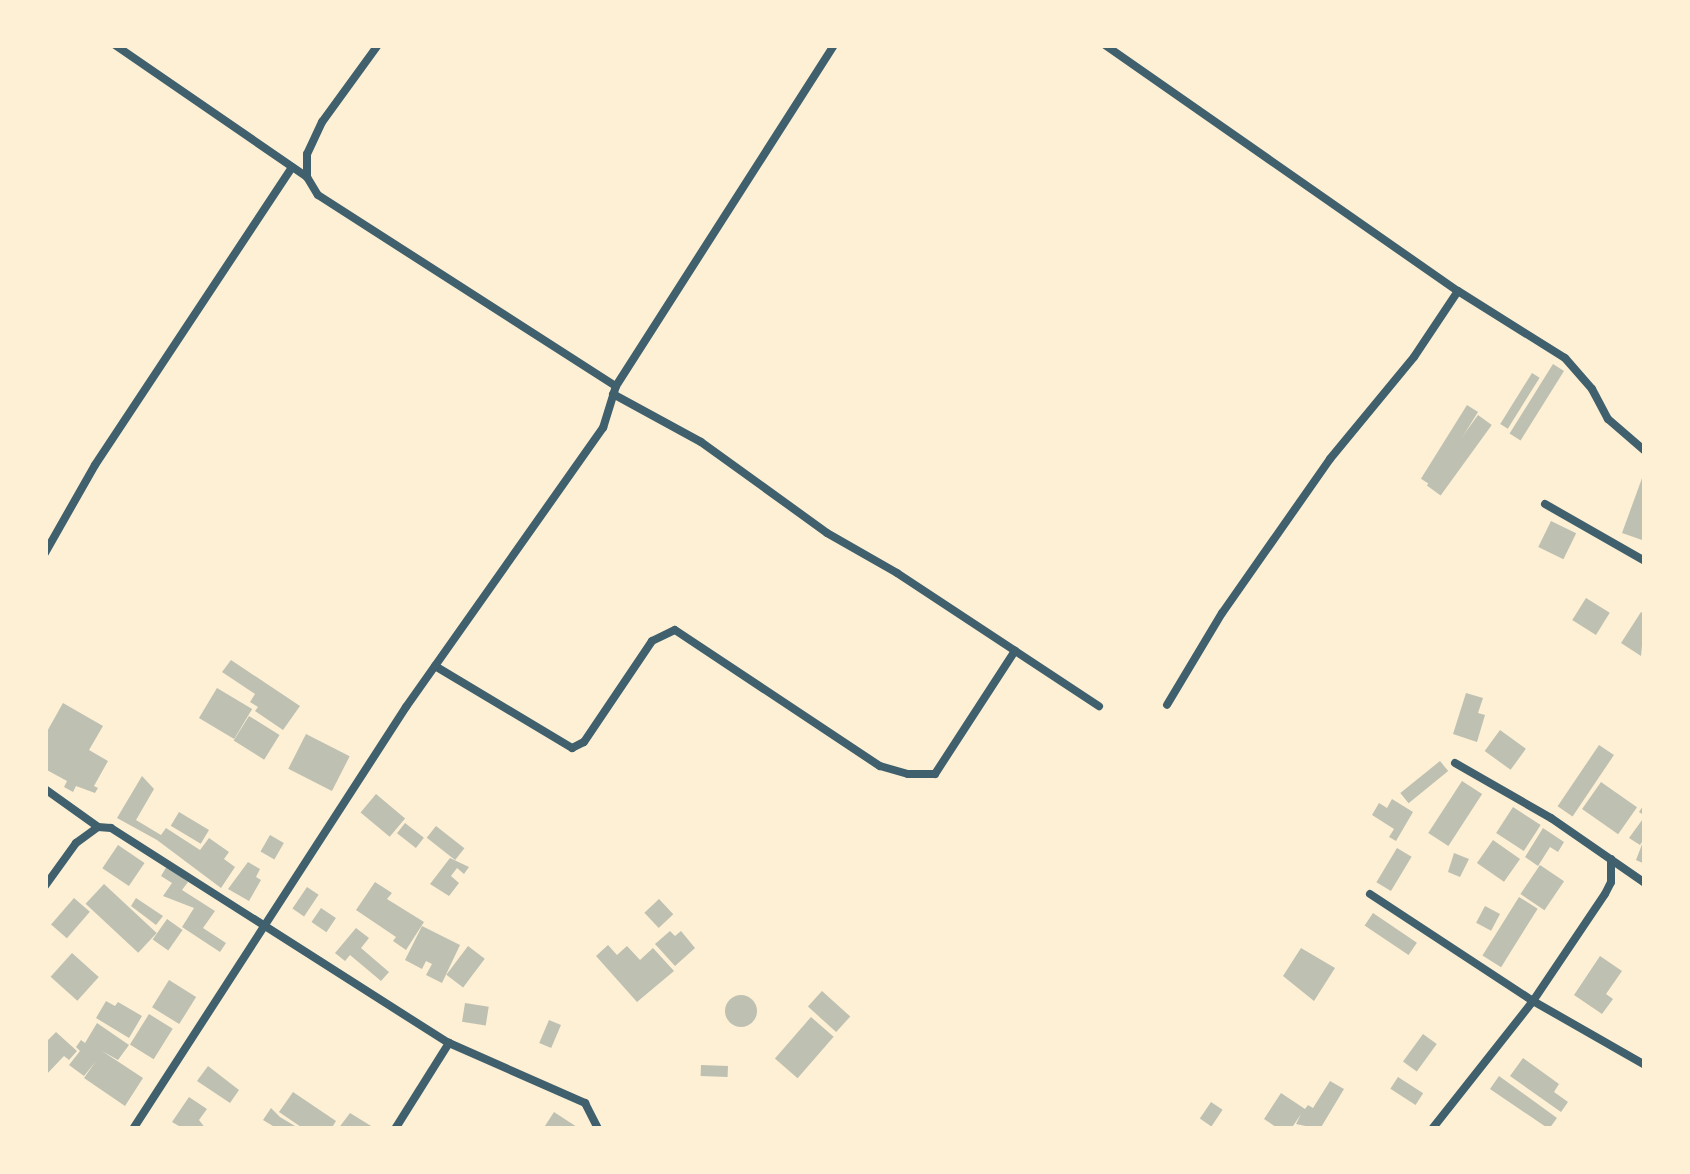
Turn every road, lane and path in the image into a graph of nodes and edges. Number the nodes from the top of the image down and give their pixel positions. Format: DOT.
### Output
graph roads {
  1 [pos="114,45"];
  2 [pos="378,45"];
  3 [pos="834,45"];
  4 [pos="1105,45"];
  5 [pos="292,166"];
  6 [pos="307,177"];
  7 [pos="1458,291"];
  8 [pos="614,390"];
  9 [pos="1645,451"];
  10 [pos="1545,504"];
  11 [pos="45,553"];
  12 [pos="1645,562"];
  13 [pos="1015,651"];
  14 [pos="435,666"];
  15 [pos="1166,705"];
  16 [pos="1099,706"];
  17 [pos="1456,763"];
  18 [pos="45,789"];
  19 [pos="98,827"];
  20 [pos="1611,860"];
  21 [pos="1645,882"];
  22 [pos="45,886"];
  23 [pos="1370,894"];
  24 [pos="265,928"];
  25 [pos="1533,1001"];
  26 [pos="449,1044"];
  27 [pos="1645,1065"];
  28 [pos="133,1129"];
  29 [pos="395,1129"];
  30 [pos="598,1129"];
  31 [pos="1432,1129"];
  1 -- 5 [label="street"];
  2 -- 6 [label="street"];
  3 -- 8 [label="street"];
  4 -- 7 [label="street"];
  5 -- 6 [label="street"];
  5 -- 11 [label="street"];
  6 -- 8 [label="street"];
  7 -- 9 [label="street"];
  7 -- 15 [label="street"];
  8 -- 13 [label="street"];
  8 -- 14 [label="street"];
  10 -- 12 [label="street"];
  13 -- 14 [label="street"];
  13 -- 16 [label="street"];
  14 -- 24 [label="street"];
  17 -- 20 [label="street"];
  18 -- 19 [label="street"];
  19 -- 22 [label="street"];
  19 -- 24 [label="street"];
  20 -- 21 [label="street"];
  20 -- 25 [label="street"];
  23 -- 25 [label="street"];
  24 -- 26 [label="street"];
  24 -- 28 [label="street"];
  25 -- 27 [label="street"];
  25 -- 31 [label="street"];
  26 -- 29 [label="street"];
  26 -- 30 [label="street"];
}
